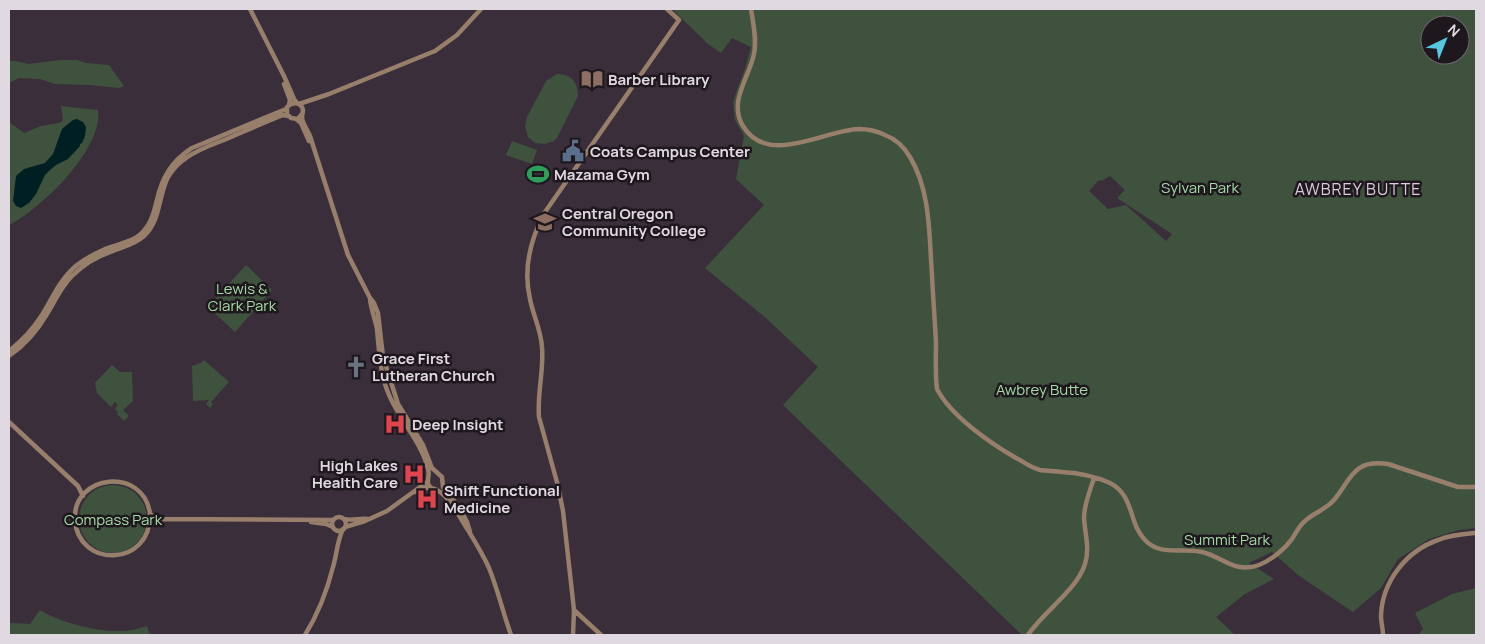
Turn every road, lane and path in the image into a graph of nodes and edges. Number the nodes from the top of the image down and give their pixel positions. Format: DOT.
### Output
graph roads {
  1 [pos="250,9"];
  2 [pos="481,9"];
  3 [pos="667,9"];
  4 [pos="752,9"];
  5 [pos="279,69"];
  6 [pos="329,94"];
  7 [pos="298,104"];
  8 [pos="288,107"];
  9 [pos="302,112"];
  10 [pos="288,116"];
  11 [pos="296,119"];
  12 [pos="314,148"];
  13 [pos="370,298"];
  14 [pos="9,351"];
  15 [pos="9,356"];
  16 [pos="9,422"];
  17 [pos="436,472"];
  18 [pos="429,476"];
  19 [pos="1094,478"];
  20 [pos="427,482"];
  21 [pos="442,484"];
  22 [pos="78,486"];
  23 [pos="1476,487"];
  24 [pos="431,488"];
  25 [pos="437,489"];
  26 [pos="89,490"];
  27 [pos="410,495"];
  28 [pos="83,496"];
  29 [pos="150,514"];
  30 [pos="158,519"];
  31 [pos="344,519"];
  32 [pos="368,519"];
  33 [pos="304,520"];
  34 [pos="333,520"];
  35 [pos="150,523"];
  36 [pos="334,528"];
  37 [pos="344,528"];
  38 [pos="470,532"];
  39 [pos="1476,533"];
  40 [pos="338,542"];
  41 [pos="574,610"];
  42 [pos="305,635"];
  43 [pos="511,635"];
  44 [pos="573,635"];
  45 [pos="601,635"];
  46 [pos="1028,635"];
  47 [pos="1383,635"];
  1 -- 5 [label="street"];
  2 -- 6 [label="street"];
  3 -- 41 [label="street"];
  4 -- 19 [label="street"];
  5 -- 7 [label="street"];
  5 -- 8 [label="street"];
  6 -- 7 [label="street"];
  6 -- 9 [label="street"];
  7 -- 8 [label="street"];
  7 -- 9 [label="street"];
  8 -- 10 [label="street"];
  8 -- 14 [label="street"];
  9 -- 11 [label="street"];
  9 -- 12 [label="street"];
  10 -- 11 [label="street"];
  10 -- 15 [label="street"];
  11 -- 12 [label="street"];
  12 -- 13 [label="street"];
  13 -- 17 [label="street"];
  13 -- 18 [label="street"];
  16 -- 22 [label="street"];
  17 -- 18 [label="street"];
  17 -- 21 [label="street"];
  18 -- 20 [label="street"];
  19 -- 23 [label="street"];
  19 -- 46 [label="street"];
  20 -- 24 [label="street"];
  20 -- 27 [label="street"];
  21 -- 25 [label="street"];
  21 -- 38 [label="street"];
  22 -- 26 [label="street"];
  22 -- 28 [label="street"];
  24 -- 25 [label="street"];
  24 -- 27 [label="street"];
  25 -- 38 [label="street"];
  26 -- 28 [label="street"];
  26 -- 29 [label="street"];
  27 -- 32 [label="street"];
  28 -- 35 [label="street"];
  29 -- 30 [label="street"];
  29 -- 35 [label="street"];
  30 -- 33 [label="street"];
  30 -- 35 [label="street"];
  31 -- 32 [label="street"];
  31 -- 34 [label="street"];
  31 -- 37 [label="street"];
  32 -- 37 [label="street"];
  33 -- 34 [label="street"];
  33 -- 36 [label="street"];
  34 -- 36 [label="street"];
  36 -- 37 [label="street"];
  36 -- 40 [label="street"];
  37 -- 40 [label="street"];
  38 -- 43 [label="street"];
  39 -- 47 [label="street"];
  40 -- 42 [label="street"];
  41 -- 44 [label="street"];
  41 -- 45 [label="street"];
}
